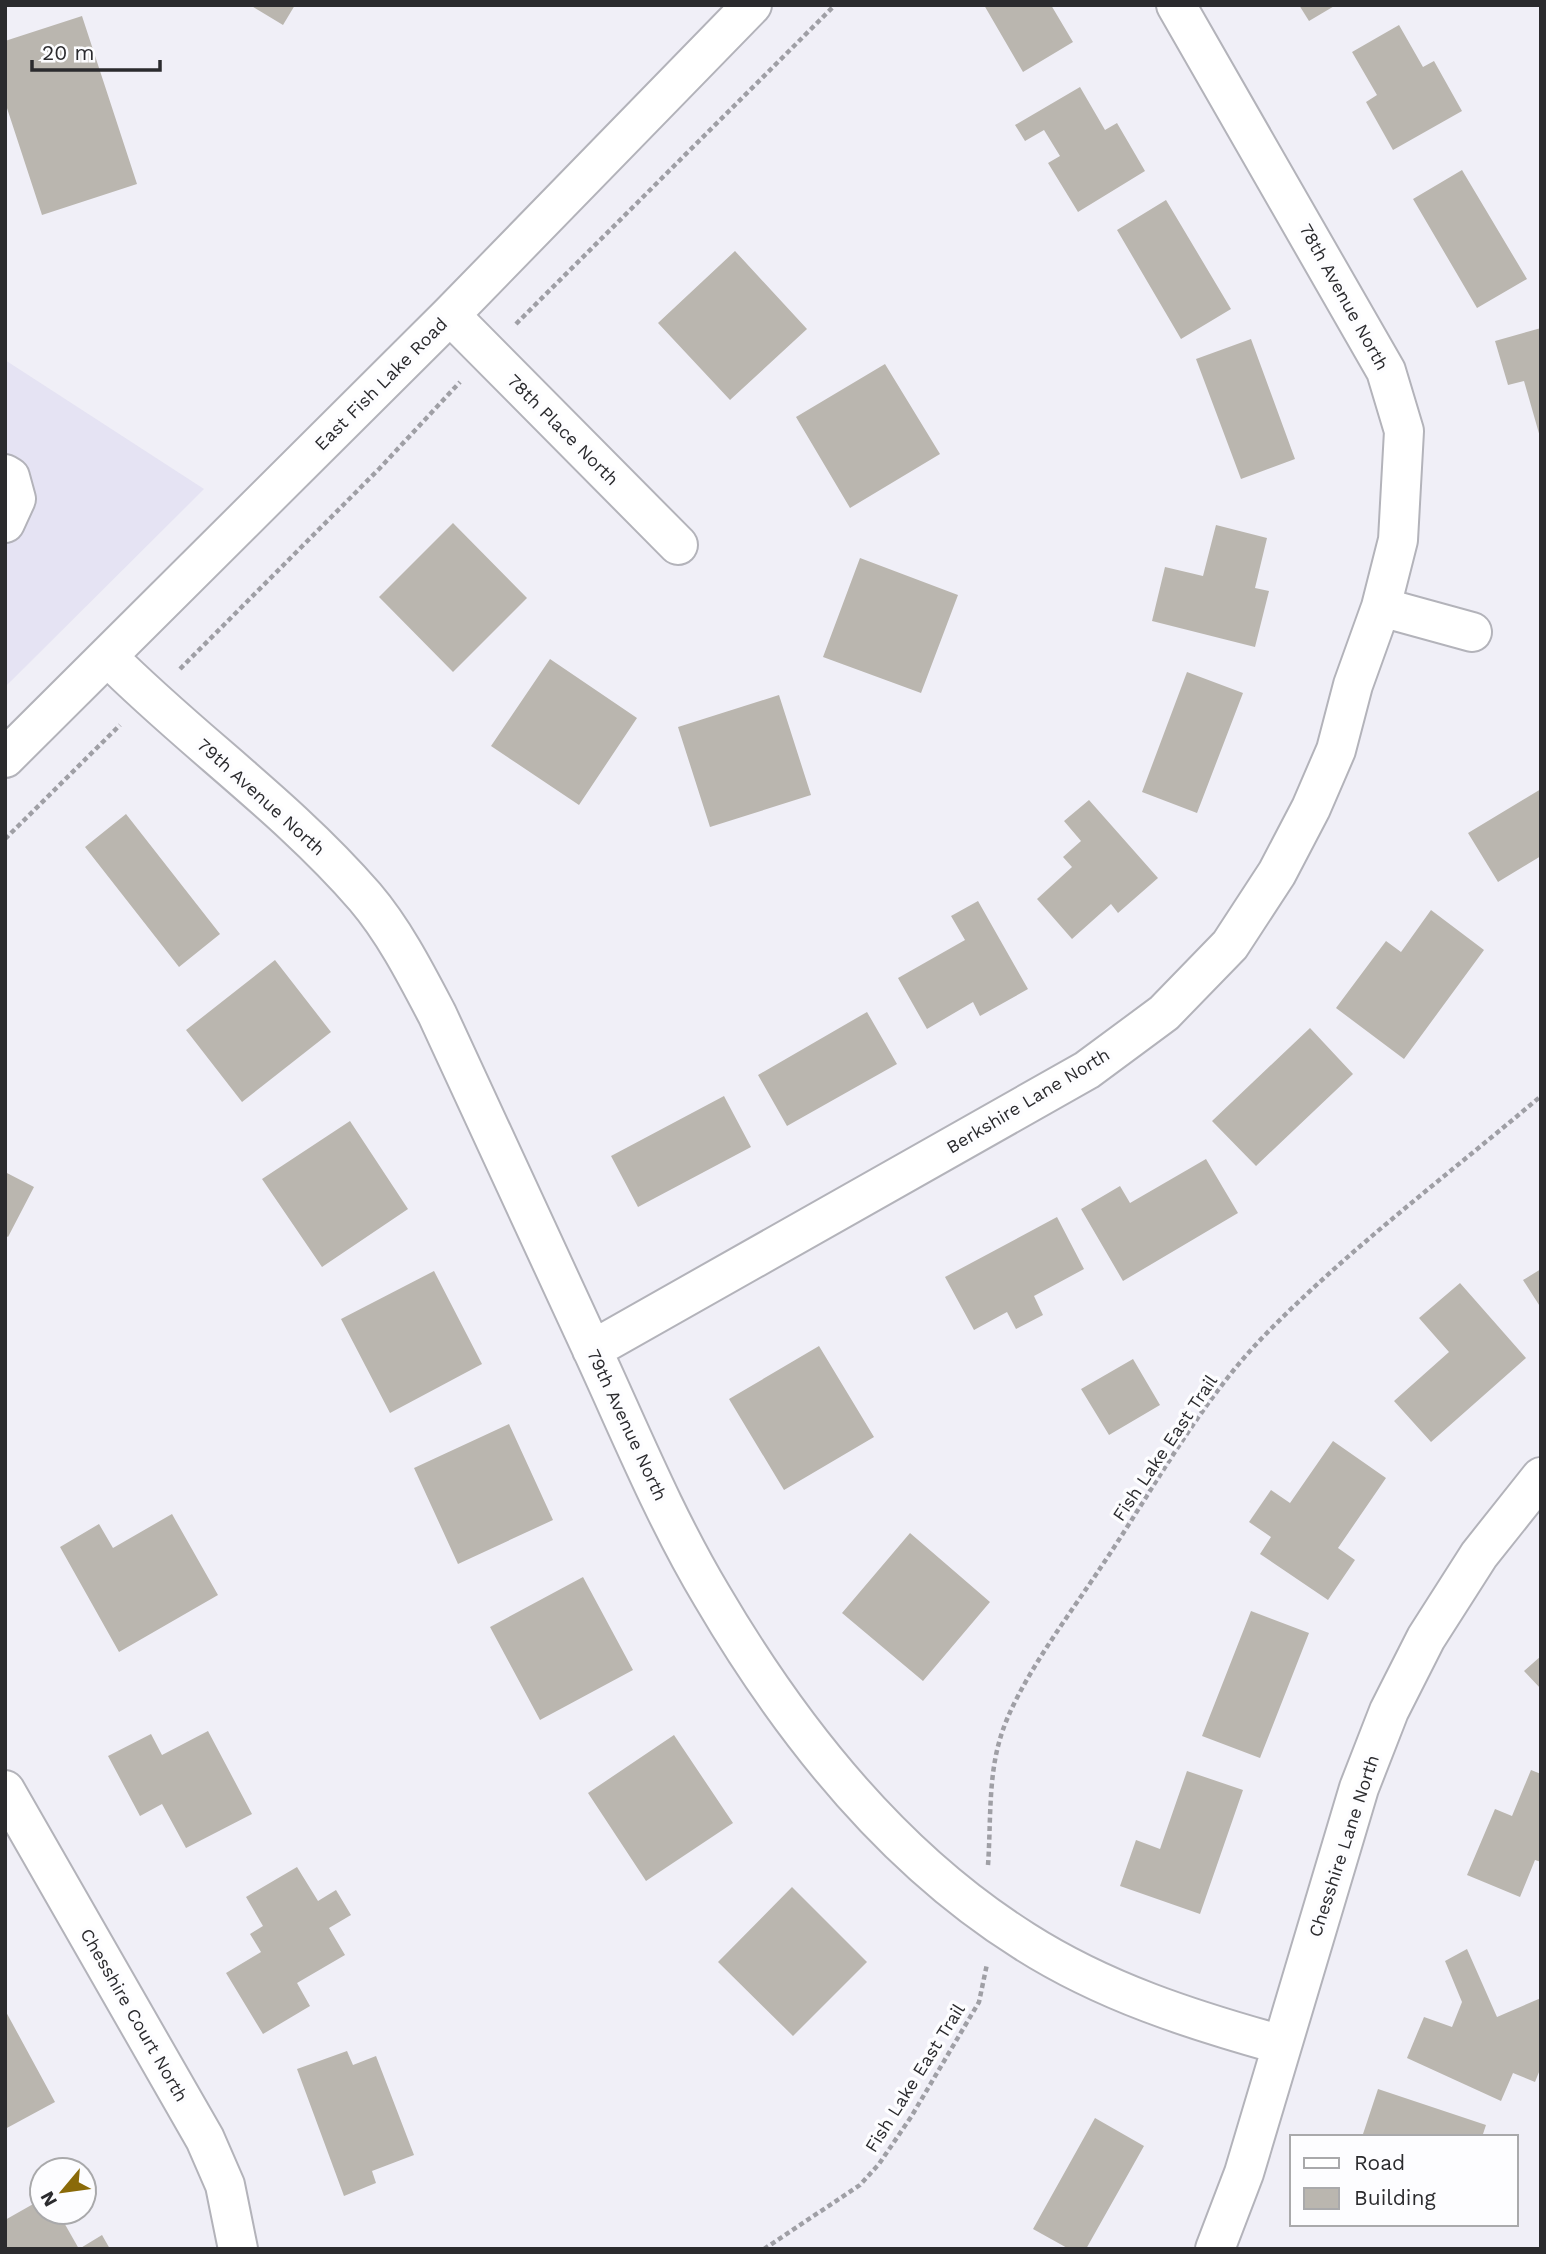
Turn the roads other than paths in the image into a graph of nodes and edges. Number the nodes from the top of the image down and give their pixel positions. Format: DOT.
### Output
graph roads {
  1 [pos="752,5"];
  2 [pos="1176,5"];
  3 [pos="450,315"];
  4 [pos="5,474"];
  5 [pos="5,523"];
  6 [pos="678,545"];
  7 [pos="1381,607"];
  8 [pos="1472,632"];
  9 [pos="109,658"];
  10 [pos="5,758"];
  11 [pos="592,1350"];
  12 [pos="1541,1477"];
  13 [pos="5,1790"];
  14 [pos="1282,2045"];
  15 [pos="238,2249"];
  16 [pos="1215,2249"];
  1 -- 3 [label="street, East Fish Lake Road"];
  2 -- 7 [label="street, 78th Avenue North"];
  3 -- 6 [label="street, 78th Place North"];
  3 -- 9 [label="street, East Fish Lake Road"];
  4 -- 5 [label="street"];
  7 -- 8 [label="street"];
  7 -- 11 [label="street, Berkshire Lane North"];
  9 -- 10 [label="street, East Fish Lake Road"];
  9 -- 11 [label="street, 79th Avenue North"];
  11 -- 14 [label="street, 79th Avenue North"];
  12 -- 14 [label="street, Chesshire Lane North"];
  13 -- 15 [label="street, Chesshire Court North"];
  14 -- 16 [label="street, Chesshire Lane North"];
}
